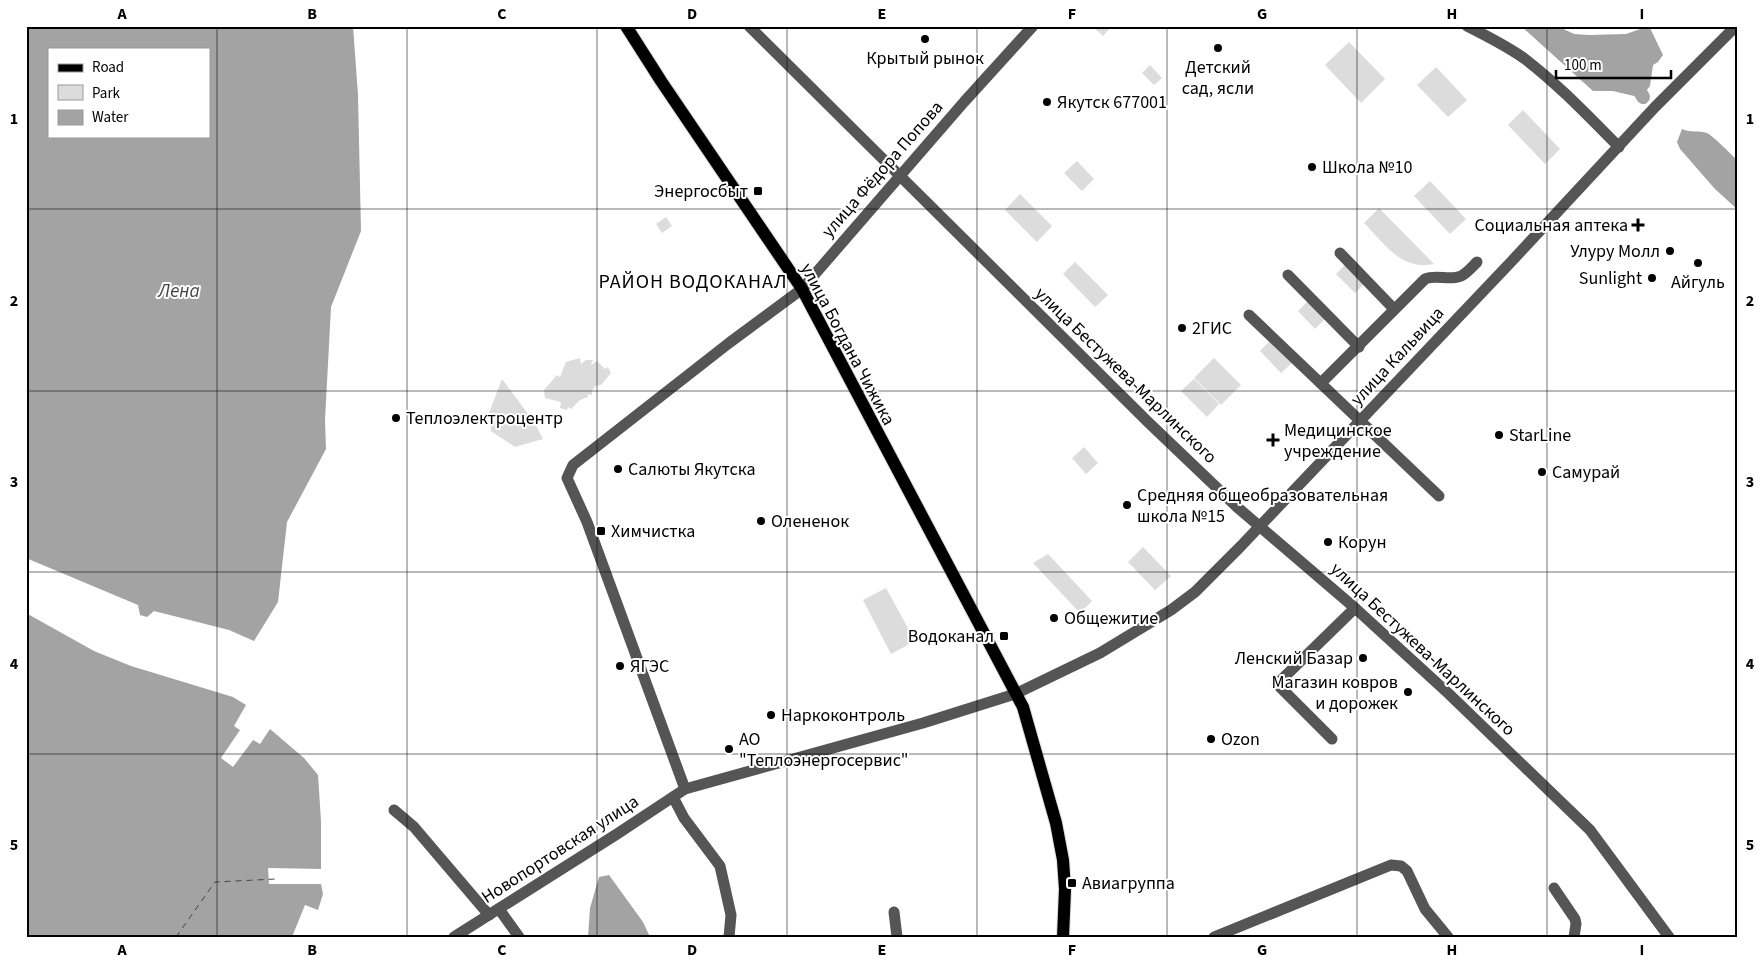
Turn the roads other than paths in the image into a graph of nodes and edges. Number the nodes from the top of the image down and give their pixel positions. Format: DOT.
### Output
graph roads {
  1 [pos="626,26"];
  2 [pos="749,26"];
  3 [pos="1033,26"];
  4 [pos="1467,26"];
  5 [pos="1736,26"];
  6 [pos="1619,147"];
  7 [pos="900,175"];
  8 [pos="1340,253"];
  9 [pos="1477,262"];
  10 [pos="1288,275"];
  11 [pos="802,289"];
  12 [pos="1394,308"];
  13 [pos="1249,315"];
  14 [pos="1359,347"];
  15 [pos="1321,383"];
  16 [pos="1360,421"];
  17 [pos="1439,496"];
  18 [pos="1260,526"];
  19 [pos="1355,608"];
  20 [pos="1015,694"];
  21 [pos="1332,739"];
  22 [pos="684,789"];
  23 [pos="673,797"];
  24 [pos="394,810"];
  25 [pos="1554,888"];
  26 [pos="499,909"];
  27 [pos="894,912"];
  28 [pos="489,915"];
  29 [pos="454,937"];
  30 [pos="519,937"];
  31 [pos="728,937"];
  32 [pos="897,937"];
  33 [pos="1063,937"];
  34 [pos="1214,937"];
  35 [pos="1448,937"];
  36 [pos="1574,937"];
  37 [pos="1669,937"];
  1 -- 11 [label="main road, улица Богдана Чижика"];
  2 -- 7 [label="street, улица Бестужева-Марлинского"];
  3 -- 7 [label="street, улица Фёдора Попова"];
  4 -- 6 [label="street"];
  5 -- 6 [label="street, улица Кальвица"];
  6 -- 16 [label="street, улица Кальвица"];
  7 -- 11 [label="street, улица Фёдора Попова"];
  7 -- 18 [label="street, улица Бестужева-Марлинского"];
  8 -- 12 [label="street"];
  9 -- 12 [label="street"];
  10 -- 14 [label="street"];
  11 -- 20 [label="main road, улица Богдана Чижика"];
  11 -- 22 [label="street, улица Фёдора Попова"];
  12 -- 14 [label="street"];
  13 -- 15 [label="street"];
  14 -- 15 [label="street"];
  15 -- 16 [label="street"];
  16 -- 17 [label="street"];
  16 -- 18 [label="street, улица Кальвица"];
  18 -- 19 [label="street, улица Бестужева-Марлинского"];
  18 -- 20 [label="street, улица Кальвица"];
  19 -- 21 [label="street"];
  19 -- 37 [label="street, улица Бестужева-Марлинского"];
  20 -- 22 [label="street, улица Кальвица"];
  20 -- 33 [label="main road, улица Богдана Чижика"];
  22 -- 23 [label="street, Новопортовская улица"];
  23 -- 26 [label="street, Новопортовская улица"];
  23 -- 31 [label="street"];
  24 -- 28 [label="street"];
  25 -- 36 [label="street"];
  26 -- 28 [label="street, Новопортовская улица"];
  26 -- 30 [label="street"];
  27 -- 32 [label="street"];
  28 -- 29 [label="street, Новопортовская улица"];
  34 -- 35 [label="street"];
}
